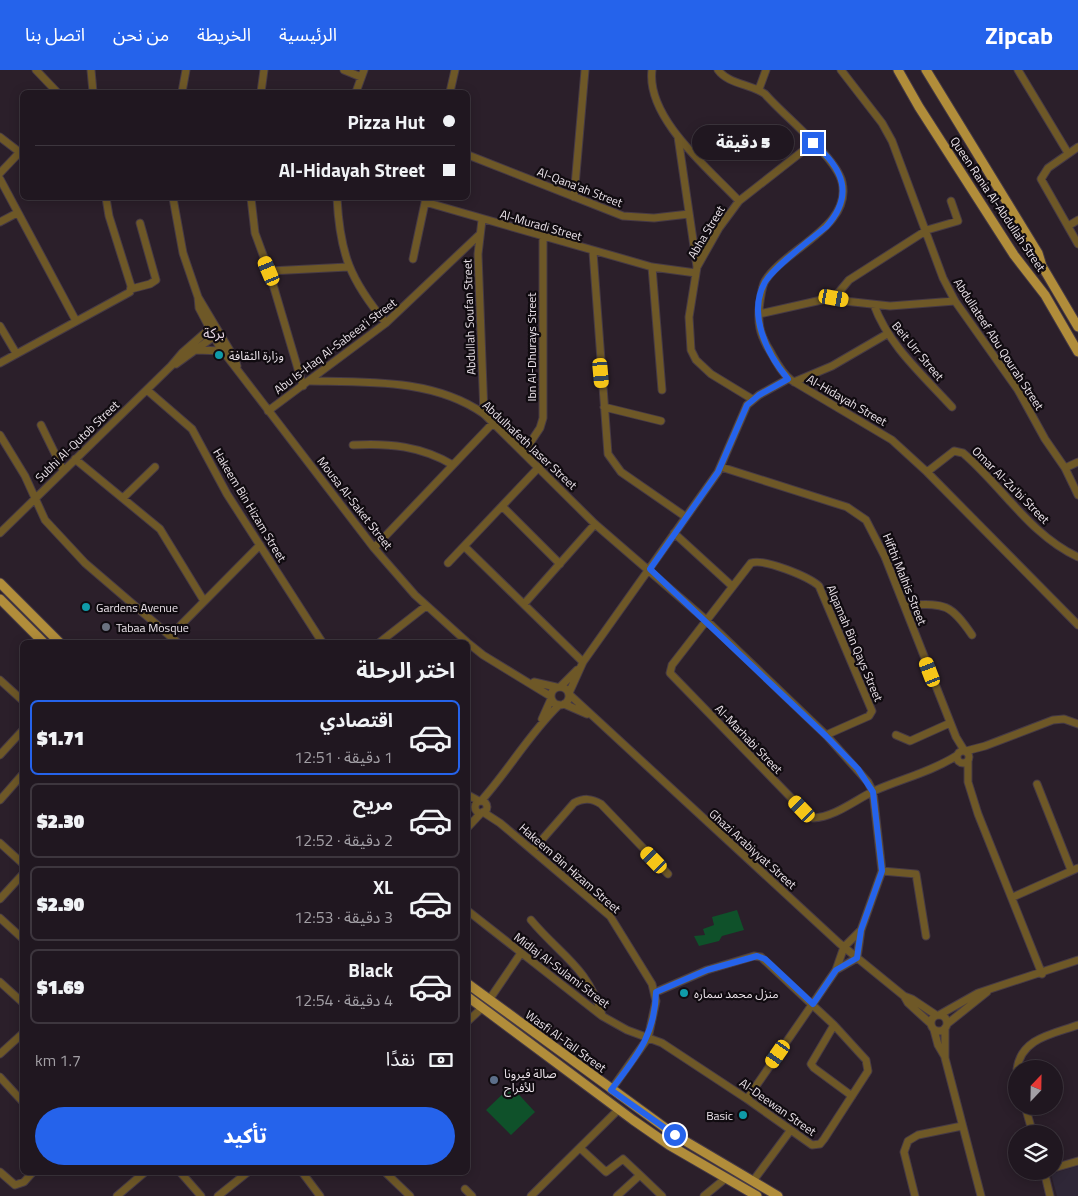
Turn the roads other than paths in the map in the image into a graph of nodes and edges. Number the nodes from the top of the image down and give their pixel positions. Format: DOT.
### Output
graph roads {
  1 [pos="36,70"];
  2 [pos="90,70"];
  3 [pos="186,70"];
  4 [pos="264,70"];
  5 [pos="344,70"];
  6 [pos="455,70"];
  7 [pos="585,70"];
  8 [pos="652,70"];
  9 [pos="718,70"];
  10 [pos="766,70"];
  11 [pos="841,70"];
  12 [pos="898,70"];
  13 [pos="926,70"];
  14 [pos="1018,70"];
  15 [pos="363,74"];
  16 [pos="759,89"];
  17 [pos="55,90"];
  18 [pos="93,90"];
  19 [pos="182,90"];
  20 [pos="261,90"];
  21 [pos="357,90"];
  22 [pos="450,90"];
  23 [pos="0,137"];
  24 [pos="678,137"];
  25 [pos="813,143"];
  26 [pos="1078,147"];
  27 [pos="20,152"];
  28 [pos="1068,153"];
  29 [pos="20,154"];
  30 [pos="470,156"];
  31 [pos="0,173"];
  32 [pos="0,179"];
  33 [pos="574,197"];
  34 [pos="106,200"];
  35 [pos="173,200"];
  36 [pos="251,200"];
  37 [pos="337,200"];
  38 [pos="426,200"];
  39 [pos="739,201"];
  40 [pos="950,201"];
  41 [pos="17,213"];
  42 [pos="689,214"];
  43 [pos="482,220"];
  44 [pos="1078,220"];
  45 [pos="0,222"];
  46 [pos="140,224"];
  47 [pos="1068,226"];
  48 [pos="927,230"];
  49 [pos="479,235"];
  50 [pos="543,237"];
  51 [pos="1078,244"];
  52 [pos="593,252"];
  53 [pos="1038,253"];
  54 [pos="1014,255"];
  55 [pos="413,259"];
  56 [pos="348,267"];
  57 [pos="652,267"];
  58 [pos="696,270"];
  59 [pos="269,271"];
  60 [pos="130,289"];
  61 [pos="834,298"];
  62 [pos="955,301"];
  63 [pos="874,305"];
  64 [pos="759,314"];
  65 [pos="1078,317"];
  66 [pos="76,321"];
  67 [pos="386,323"];
  68 [pos="0,326"];
  69 [pos="212,327"];
  70 [pos="1078,327"];
  71 [pos="887,334"];
  72 [pos="216,335"];
  73 [pos="196,350"];
  74 [pos="224,352"];
  75 [pos="1078,352"];
  76 [pos="16,354"];
  77 [pos="1078,360"];
  78 [pos="0,363"];
  79 [pos="172,366"];
  80 [pos="237,367"];
  81 [pos="791,380"];
  82 [pos="310,381"];
  83 [pos="303,386"];
  84 [pos="147,390"];
  85 [pos="662,390"];
  86 [pos="752,399"];
  87 [pos="604,407"];
  88 [pos="952,407"];
  89 [pos="268,411"];
  90 [pos="484,414"];
  91 [pos="661,421"];
  92 [pos="493,423"];
  93 [pos="41,425"];
  94 [pos="0,435"];
  95 [pos="353,445"];
  96 [pos="524,452"];
  97 [pos="75,459"];
  98 [pos="1077,463"];
  99 [pos="452,466"];
  100 [pos="155,467"];
  101 [pos="539,467"];
  102 [pos="721,468"];
  103 [pos="1065,468"];
  104 [pos="64,470"];
  105 [pos="927,472"];
  106 [pos="1078,495"];
  107 [pos="123,498"];
  108 [pos="34,499"];
  109 [pos="502,506"];
  110 [pos="686,517"];
  111 [pos="596,524"];
  112 [pos="0,532"];
  113 [pos="674,534"];
  114 [pos="260,545"];
  115 [pos="465,547"];
  116 [pos="374,548"];
  117 [pos="1078,557"];
  118 [pos="448,563"];
  119 [pos="560,564"];
  120 [pos="650,569"];
  121 [pos="0,583"];
  122 [pos="732,586"];
  123 [pos="0,599"];
  124 [pos="204,601"];
  125 [pos="524,604"];
  126 [pos="426,606"];
  127 [pos="904,606"];
  128 [pos="706,620"];
  129 [pos="1078,625"];
  130 [pos="972,634"];
  131 [pos="170,636"];
  132 [pos="41,640"];
  133 [pos="57,640"];
  134 [pos="175,640"];
  135 [pos="321,640"];
  136 [pos="383,640"];
  137 [pos="464,640"];
  138 [pos="470,645"];
  139 [pos="582,664"];
  140 [pos="0,680"];
  141 [pos="528,681"];
  142 [pos="558,687"];
  143 [pos="569,693"];
  144 [pos="20,698"];
  145 [pos="551,698"];
  146 [pos="562,705"];
  147 [pos="590,715"];
  148 [pos="950,723"];
  149 [pos="540,724"];
  150 [pos="1078,724"];
  151 [pos="20,733"];
  152 [pos="896,735"];
  153 [pos="826,736"];
  154 [pos="0,755"];
  155 [pos="962,757"];
  156 [pos="20,777"];
  157 [pos="1036,784"];
  158 [pos="873,792"];
  159 [pos="470,798"];
  160 [pos="0,800"];
  161 [pos="481,807"];
  162 [pos="470,823"];
  163 [pos="0,843"];
  164 [pos="533,850"];
  165 [pos="20,861"];
  166 [pos="1075,869"];
  167 [pos="882,871"];
  168 [pos="668,874"];
  169 [pos="20,878"];
  170 [pos="1013,897"];
  171 [pos="0,900"];
  172 [pos="470,913"];
  173 [pos="531,920"];
  174 [pos="1,921"];
  175 [pos="861,930"];
  176 [pos="20,936"];
  177 [pos="926,936"];
  178 [pos="844,947"];
  179 [pos="520,953"];
  180 [pos="857,958"];
  181 [pos="1078,960"];
  182 [pos="836,970"];
  183 [pos="1042,974"];
  184 [pos="0,982"];
  185 [pos="470,986"];
  186 [pos="656,992"];
  187 [pos="988,992"];
  188 [pos="904,996"];
  189 [pos="470,999"];
  190 [pos="20,1000"];
  191 [pos="489,1000"];
  192 [pos="813,1004"];
  193 [pos="482,1008"];
  194 [pos="938,1015"];
  195 [pos="602,1016"];
  196 [pos="470,1019"];
  197 [pos="834,1025"];
  198 [pos="1078,1025"];
  199 [pos="946,1026"];
  200 [pos="933,1027"];
  201 [pos="20,1036"];
  202 [pos="648,1038"];
  203 [pos="0,1054"];
  204 [pos="945,1058"];
  205 [pos="1020,1060"];
  206 [pos="0,1077"];
  207 [pos="611,1090"];
  208 [pos="852,1096"];
  209 [pos="746,1099"];
  210 [pos="20,1100"];
  211 [pos="618,1110"];
  212 [pos="962,1126"];
  213 [pos="790,1131"];
  214 [pos="580,1148"];
  215 [pos="1078,1161"];
  216 [pos="1063,1165"];
  217 [pos="0,1172"];
  218 [pos="30,1175"];
  219 [pos="142,1175"];
  220 [pos="182,1175"];
  221 [pos="244,1175"];
  222 [pos="304,1175"];
  223 [pos="388,1175"];
  224 [pos="640,1175"];
  225 [pos="726,1178"];
  226 [pos="1046,1180"];
  227 [pos="753,1181"];
  228 [pos="465,1189"];
  229 [pos="117,1196"];
  230 [pos="201,1196"];
  231 [pos="218,1196"];
  232 [pos="320,1196"];
  233 [pos="410,1196"];
  234 [pos="472,1196"];
  235 [pos="531,1196"];
  236 [pos="617,1196"];
  237 [pos="662,1196"];
  238 [pos="704,1196"];
  239 [pos="757,1196"];
  240 [pos="778,1196"];
  241 [pos="915,1196"];
  242 [pos="981,1196"];
  243 [pos="1050,1196"];
  1 -- 17 [label="street"];
  2 -- 18 [label="street"];
  3 -- 19 [label="street"];
  4 -- 20 [label="street"];
  5 -- 15 [label="street"];
  6 -- 22 [label="street"];
  7 -- 33 [label="street"];
  8 -- 24 [label="street"];
  9 -- 16 [label="street, Al-Hidayah Street"];
  10 -- 16 [label="street"];
  11 -- 48 [label="street, Abdullateef Abu Qourah Street"];
  12 -- 54 [label="main road, Queen Rania Al-Abdullah Street"];
  13 -- 53 [label="main road, Queen Rania Al-Abdullah Street"];
  14 -- 28 [label="street"];
  15 -- 21 [label="street"];
  16 -- 25 [label="street, Al-Hidayah Street"];
  23 -- 27 [label="street"];
  24 -- 39 [label="street"];
  24 -- 42 [label="street"];
  25 -- 39 [label="street, Abha Street"];
  25 -- 64 [label="street, Al-Hidayah Street"];
  26 -- 28 [label="street"];
  28 -- 47 [label="street"];
  29 -- 31 [label="street"];
  30 -- 33 [label="street, Al-Qana'ah Street"];
  32 -- 41 [label="street"];
  33 -- 42 [label="street, Al-Qana'ah Street"];
  34 -- 60 [label="street"];
  35 -- 69 [label="street, Mousa Al-Saket Street"];
  36 -- 59 [label="street"];
  37 -- 56 [label="street"];
  38 -- 43 [label="street, Al-Muradi Street"];
  38 -- 55 [label="street"];
  39 -- 58 [label="street, Abha Street"];
  40 -- 48 [label="street"];
  41 -- 45 [label="street"];
  41 -- 66 [label="street"];
  42 -- 58 [label="street"];
  43 -- 49 [label="street, Abdullah Soufan Street"];
  43 -- 50 [label="street, Al-Muradi Street"];
  44 -- 47 [label="street"];
  46 -- 60 [label="street"];
  47 -- 51 [label="street"];
  48 -- 61 [label="street"];
  48 -- 62 [label="street, Abdullateef Abu Qourah Street"];
  49 -- 67 [label="street, Abu Is-Haq Al-Sabeea'i Street"];
  49 -- 90 [label="street, Abdullah Soufan Street"];
  50 -- 52 [label="street, Al-Muradi Street"];
  50 -- 96 [label="street, Ibn Al-Dhurays Street"];
  52 -- 57 [label="street, Al-Muradi Street"];
  52 -- 87 [label="street"];
  53 -- 65 [label="main road"];
  53 -- 70 [label="main road, Queen Rania Al-Abdullah Street"];
  54 -- 75 [label="main road, Queen Rania Al-Abdullah Street"];
  54 -- 77 [label="main road"];
  56 -- 59 [label="street"];
  56 -- 67 [label="street"];
  57 -- 58 [label="street, Al-Muradi Street"];
  57 -- 85 [label="street"];
  58 -- 86 [label="street, Abha Street"];
  59 -- 83 [label="street"];
  60 -- 66 [label="street"];
  61 -- 63 [label="street"];
  61 -- 64 [label="street"];
  62 -- 63 [label="street"];
  62 -- 103 [label="street, Abdullateef Abu Qourah Street"];
  63 -- 71 [label="street, Beit Urr Street"];
  64 -- 81 [label="street, Al-Hidayah Street"];
  66 -- 76 [label="street"];
  67 -- 82 [label="street, Abu Is-Haq Al-Sabeea'i Street"];
  68 -- 76 [label="street"];
  69 -- 72 [label="street, Mousa Al-Saket Street"];
  69 -- 79 [label="street, Subhi Al-Qutob Street"];
  71 -- 81 [label="street"];
  71 -- 88 [label="street, Beit Urr Street"];
  72 -- 73 [label="street, Subhi Al-Qutob Street"];
  72 -- 74 [label="street, Mousa Al-Saket Street"];
  72 -- 80 [label="street, Mousa Al-Saket Street"];
  73 -- 74 [label="street"];
  73 -- 79 [label="street, Subhi Al-Qutob Street"];
  74 -- 80 [label="street, Mousa Al-Saket Street"];
  76 -- 78 [label="street"];
  79 -- 84 [label="street, Subhi Al-Qutob Street"];
  80 -- 89 [label="street, Mousa Al-Saket Street"];
  81 -- 86 [label="street"];
  81 -- 105 [label="street, Al-Hidayah Street"];
  82 -- 83 [label="street, Abu Is-Haq Al-Sabeea'i Street"];
  82 -- 90 [label="street, Abdulhafeth Jaser Street"];
  83 -- 89 [label="street, Abu Is-Haq Al-Sabeea'i Street"];
  84 -- 97 [label="street, Subhi Al-Qutob Street"];
  84 -- 114 [label="street, Hakeem Bin Hizam Street"];
  86 -- 102 [label="street"];
  87 -- 91 [label="street"];
  87 -- 110 [label="street"];
  89 -- 116 [label="street, Mousa Al-Saket Street"];
  90 -- 92 [label="street, Abdulhafeth Jaser Street"];
  92 -- 96 [label="street, Abdulhafeth Jaser Street"];
  92 -- 99 [label="street"];
  93 -- 104 [label="street"];
  94 -- 108 [label="street"];
  95 -- 99 [label="street"];
  96 -- 101 [label="street, Abdulhafeth Jaser Street"];
  97 -- 104 [label="street, Subhi Al-Qutob Street"];
  97 -- 107 [label="street"];
  98 -- 103 [label="street"];
  99 -- 116 [label="street"];
  100 -- 107 [label="street"];
  101 -- 109 [label="street"];
  101 -- 111 [label="street, Abdulhafeth Jaser Street"];
  102 -- 110 [label="street"];
  102 -- 127 [label="street, Hifthi Malhis Street"];
  103 -- 106 [label="street, Abdullateef Abu Qourah Street"];
  104 -- 108 [label="street, Subhi Al-Qutob Street"];
  105 -- 117 [label="street, Omar Al-Zu'bi Street"];
  105 -- 129 [label="street, Al-Hidayah Street"];
  107 -- 124 [label="street"];
  108 -- 112 [label="street, Subhi Al-Qutob Street"];
  108 -- 131 [label="street"];
  109 -- 115 [label="street"];
  109 -- 119 [label="street"];
  110 -- 113 [label="street"];
  111 -- 119 [label="street"];
  111 -- 120 [label="street, Abdulhafeth Jaser Street"];
  113 -- 120 [label="street"];
  113 -- 122 [label="street"];
  114 -- 124 [label="street"];
  114 -- 135 [label="street, Hakeem Bin Hizam Street"];
  115 -- 118 [label="street"];
  115 -- 125 [label="street"];
  116 -- 126 [label="street, Mousa Al-Saket Street"];
  119 -- 125 [label="street"];
  120 -- 128 [label="street, Abdulhafeth Jaser Street"];
  120 -- 139 [label="street"];
  121 -- 133 [label="main road"];
  122 -- 128 [label="street, Alqamah Bin Qays Street"];
  122 -- 153 [label="street, Alqamah Bin Qays Street"];
  123 -- 132 [label="main road"];
  124 -- 131 [label="street"];
  125 -- 139 [label="street"];
  126 -- 136 [label="street"];
  126 -- 137 [label="street, Mousa Al-Saket Street"];
  127 -- 130 [label="street"];
  127 -- 148 [label="street, Hifthi Malhis Street"];
  128 -- 153 [label="street, Abdulhafeth Jaser Street"];
  128 -- 158 [label="street, Al-Marhabi Street"];
  131 -- 134 [label="street"];
  138 -- 141 [label="street, Mousa Al-Saket Street"];
  139 -- 142 [label="street"];
  139 -- 143 [label="street"];
  140 -- 144 [label="street"];
  141 -- 142 [label="street, Mousa Al-Saket Street"];
  141 -- 145 [label="street, Mousa Al-Saket Street"];
  142 -- 143 [label="street"];
  142 -- 145 [label="street"];
  143 -- 146 [label="street"];
  143 -- 147 [label="street, Ghazi Arabiyyat Street"];
  145 -- 146 [label="street"];
  145 -- 149 [label="street"];
  146 -- 147 [label="street, Ghazi Arabiyyat Street"];
  146 -- 149 [label="street"];
  147 -- 178 [label="street, Ghazi Arabiyyat Street"];
  148 -- 152 [label="street"];
  148 -- 155 [label="street, Hifthi Malhis Street"];
  149 -- 161 [label="street"];
  150 -- 155 [label="street"];
  151 -- 154 [label="street"];
  153 -- 158 [label="street, Abdulhafeth Jaser Street"];
  155 -- 158 [label="street"];
  155 -- 170 [label="street"];
  156 -- 160 [label="street"];
  157 -- 166 [label="street"];
  158 -- 167 [label="street"];
  159 -- 161 [label="street, Hakeem Bin Hizam Street"];
  161 -- 162 [label="street"];
  161 -- 164 [label="street, Hakeem Bin Hizam Street"];
  163 -- 165 [label="street"];
  164 -- 168 [label="street"];
  164 -- 186 [label="street, Hakeem Bin Hizam Street"];
  166 -- 170 [label="street"];
  167 -- 175 [label="street"];
  167 -- 177 [label="street"];
  169 -- 171 [label="street"];
  170 -- 183 [label="street"];
  172 -- 179 [label="street, Midlaj Al-Sulami Street"];
  173 -- 195 [label="street"];
  174 -- 176 [label="street"];
  175 -- 178 [label="street"];
  175 -- 180 [label="street"];
  178 -- 180 [label="street, Ghazi Arabiyyat Street"];
  178 -- 182 [label="street"];
  179 -- 191 [label="street"];
  179 -- 195 [label="street, Midlaj Al-Sulami Street"];
  180 -- 182 [label="street"];
  180 -- 188 [label="street, Ghazi Arabiyyat Street"];
  181 -- 183 [label="street"];
  182 -- 192 [label="street"];
  183 -- 187 [label="street"];
  184 -- 190 [label="street"];
  185 -- 191 [label="main road, Wasfi Al-Tall Street"];
  186 -- 192 [label="street, Al-Deewan Street"];
  186 -- 202 [label="street"];
  187 -- 194 [label="street"];
  187 -- 199 [label="street"];
  188 -- 194 [label="street, Ghazi Arabiyyat Street"];
  188 -- 200 [label="street, Ghazi Arabiyyat Street"];
  189 -- 193 [label="main road, Wasfi Al-Tall Street"];
  191 -- 207 [label="main road, Wasfi Al-Tall Street"];
  192 -- 197 [label="street, Al-Deewan Street"];
  192 -- 209 [label="street"];
  193 -- 196 [label="street"];
  193 -- 211 [label="main road, Wasfi Al-Tall Street"];
  194 -- 199 [label="street, Ghazi Arabiyyat Street"];
  194 -- 200 [label="street"];
  195 -- 202 [label="street, Midlaj Al-Sulami Street"];
  197 -- 208 [label="street, Al-Deewan Street"];
  197 -- 208 [label="street"];
  198 -- 205 [label="street"];
  199 -- 200 [label="street"];
  199 -- 204 [label="street, Ghazi Arabiyyat Street"];
  200 -- 204 [label="street, Ghazi Arabiyyat Street"];
  201 -- 203 [label="street"];
  202 -- 207 [label="street"];
  202 -- 209 [label="street, Al-Deewan Street"];
  204 -- 212 [label="street, Ghazi Arabiyyat Street"];
  206 -- 210 [label="street"];
  207 -- 227 [label="main road, Wasfi Al-Tall Street"];
  208 -- 213 [label="street, Al-Deewan Street"];
  209 -- 213 [label="street, Al-Deewan Street"];
  211 -- 214 [label="street"];
  211 -- 225 [label="main road, Wasfi Al-Tall Street"];
  212 -- 241 [label="street"];
  212 -- 242 [label="street, Ghazi Arabiyyat Street"];
  213 -- 227 [label="street"];
  214 -- 224 [label="street"];
  214 -- 235 [label="street"];
  215 -- 216 [label="street"];
  217 -- 218 [label="street"];
  219 -- 229 [label="street"];
  220 -- 230 [label="street"];
  221 -- 231 [label="street"];
  222 -- 232 [label="street"];
  223 -- 233 [label="street"];
  224 -- 236 [label="street"];
  224 -- 237 [label="street"];
  225 -- 238 [label="street"];
  225 -- 239 [label="main road, Wasfi Al-Tall Street"];
  226 -- 243 [label="street"];
  227 -- 240 [label="main road, Wasfi Al-Tall Street"];
  228 -- 234 [label="street"];
}
